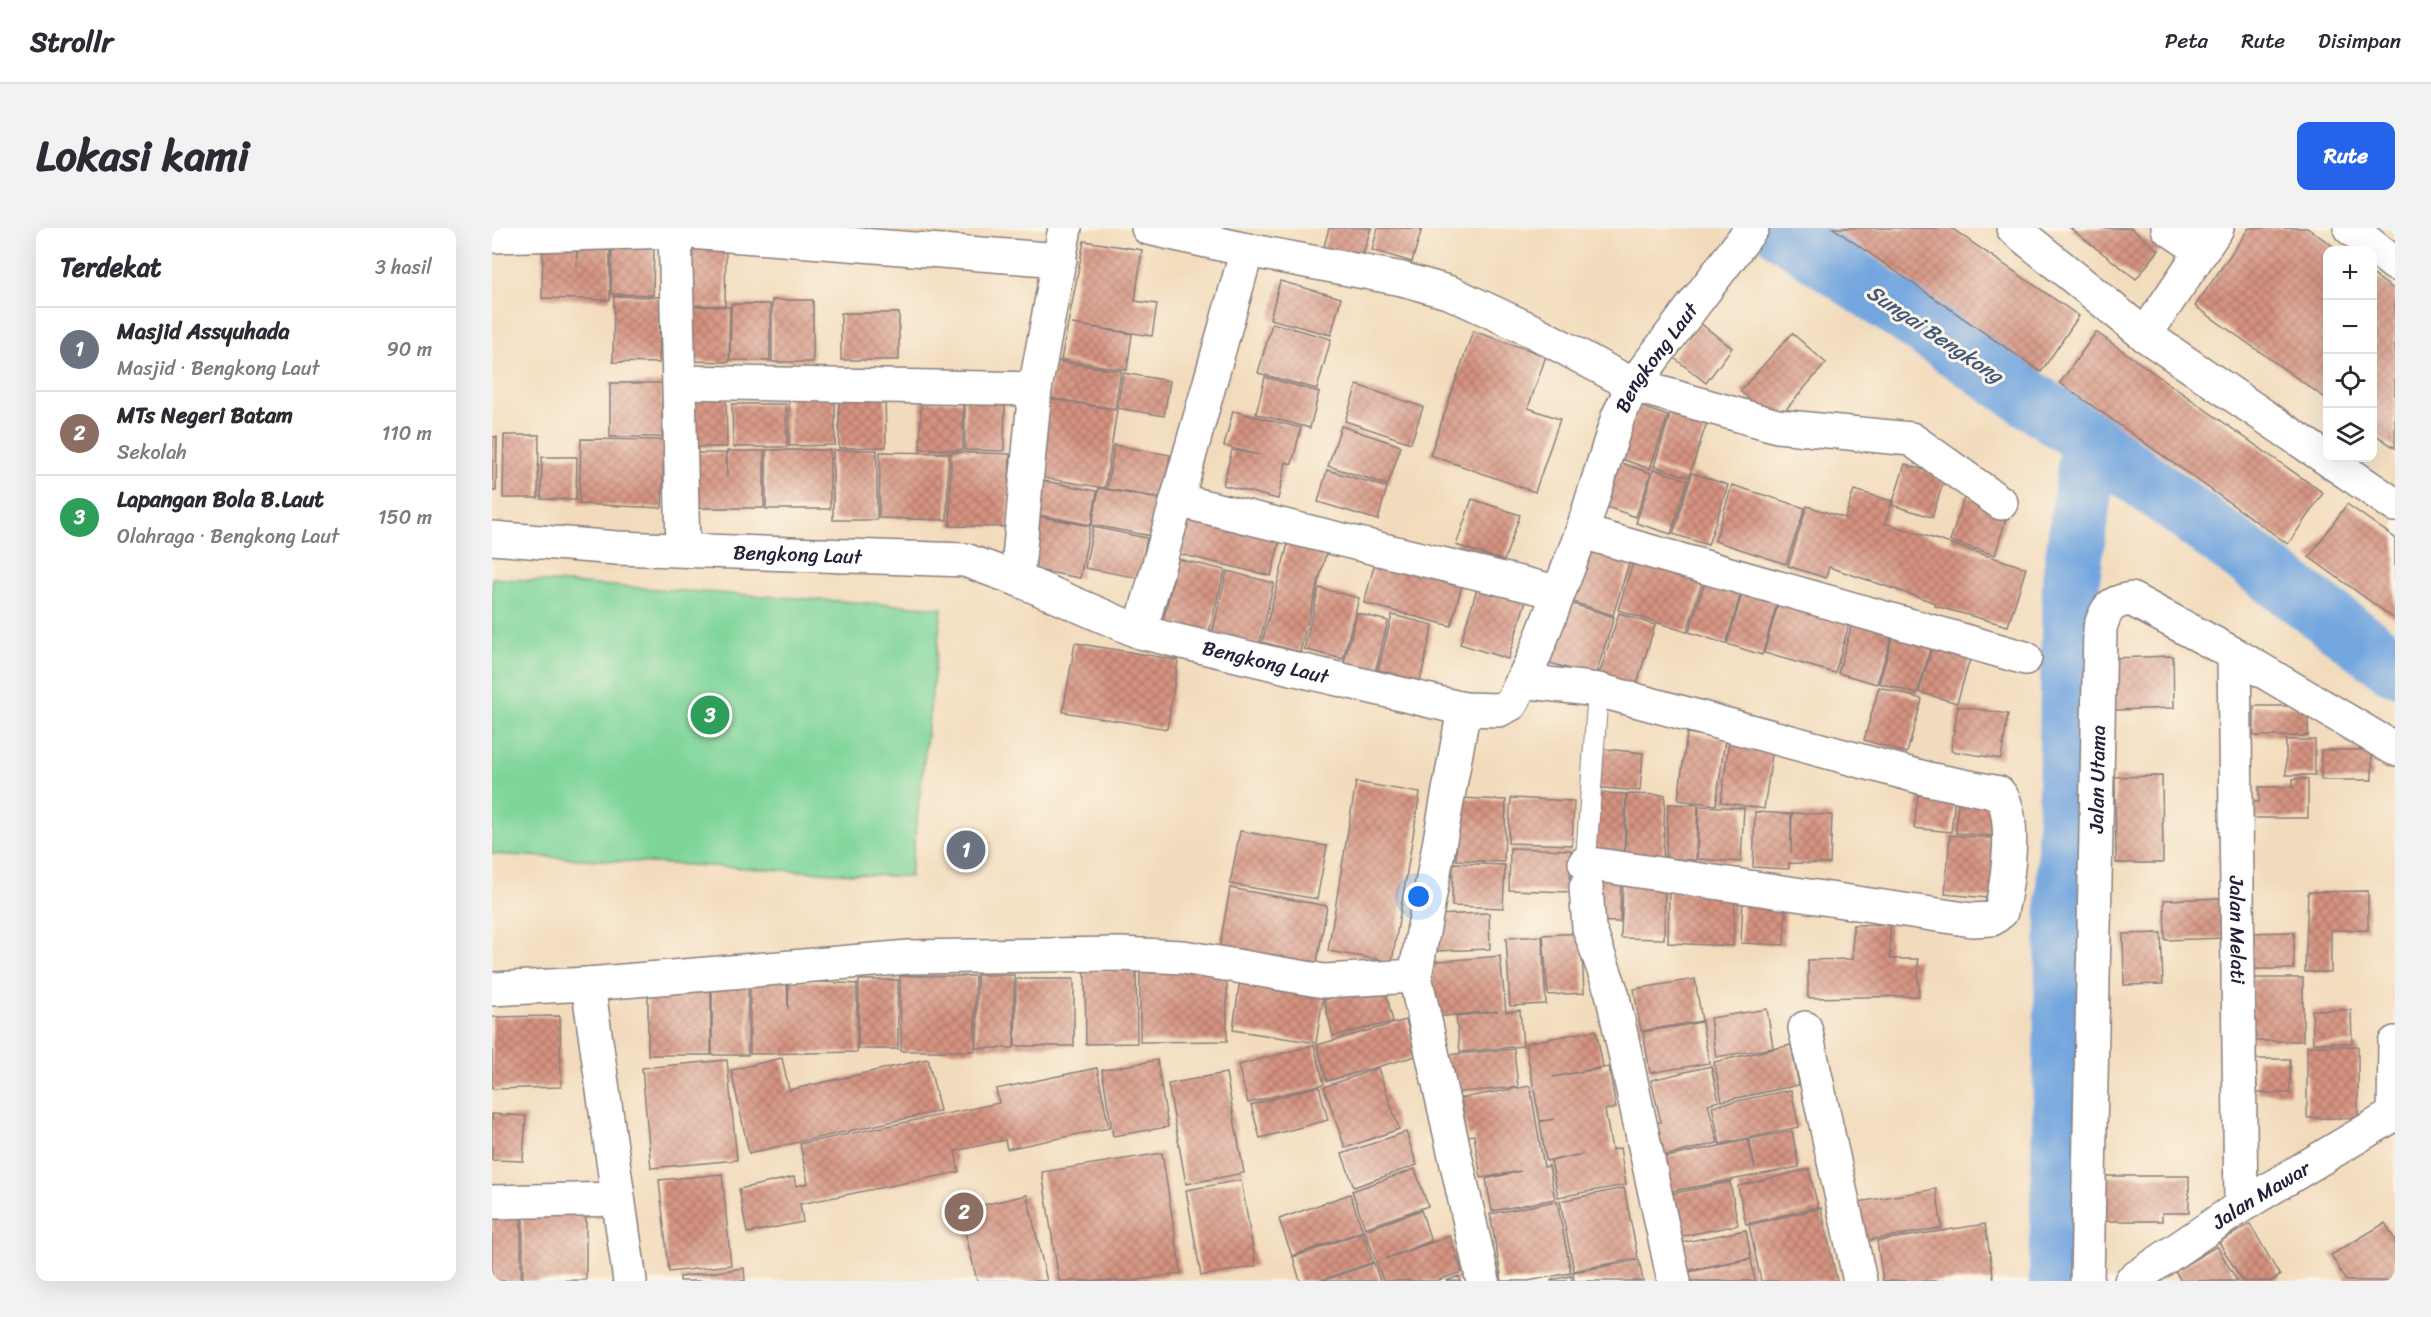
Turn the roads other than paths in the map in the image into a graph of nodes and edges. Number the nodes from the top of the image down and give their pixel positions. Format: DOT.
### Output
graph roads {
  1 [pos="1065,228"];
  2 [pos="1148,228"];
  3 [pos="1752,228"];
  4 [pos="2013,228"];
  5 [pos="2168,228"];
  6 [pos="2350,228"];
  7 [pos="676,230"];
  8 [pos="492,236"];
  9 [pos="2209,239"];
  10 [pos="1247,250"];
  11 [pos="1060,260"];
  12 [pos="2395,264"];
  13 [pos="2145,335"];
  14 [pos="680,382"];
  15 [pos="1633,386"];
  16 [pos="1035,389"];
  17 [pos="1177,500"];
  18 [pos="2001,503"];
  19 [pos="2395,505"];
  20 [pos="1582,532"];
  21 [pos="492,537"];
  22 [pos="683,549"];
  23 [pos="1017,579"];
  24 [pos="1557,592"];
  25 [pos="1140,632"];
  26 [pos="2234,654"];
  27 [pos="2025,658"];
  28 [pos="1522,681"];
  29 [pos="1598,690"];
  30 [pos="1464,709"];
  31 [pos="2395,750"];
  32 [pos="1585,875"];
  33 [pos="1415,976"];
  34 [pos="588,984"];
  35 [pos="492,989"];
  36 [pos="1805,1028"];
  37 [pos="2395,1043"];
  38 [pos="2395,1114"];
  39 [pos="618,1198"];
  40 [pos="492,1202"];
  41 [pos="2241,1206"];
  42 [pos="630,1281"];
  43 [pos="1483,1281"];
  44 [pos="1674,1281"];
  45 [pos="1860,1281"];
  46 [pos="2087,1281"];
  47 [pos="2131,1281"];
  1 -- 11 [label="street"];
  2 -- 10 [label="street"];
  3 -- 15 [label="street, Bengkong Laut"];
  4 -- 13 [label="street"];
  5 -- 9 [label="street"];
  6 -- 12 [label="street"];
  7 -- 8 [label="street"];
  7 -- 11 [label="street"];
  7 -- 14 [label="street"];
  9 -- 13 [label="street"];
  10 -- 15 [label="street"];
  10 -- 17 [label="street"];
  11 -- 16 [label="street"];
  13 -- 19 [label="street"];
  14 -- 16 [label="street"];
  14 -- 22 [label="street"];
  15 -- 18 [label="street"];
  15 -- 20 [label="street, Bengkong Laut"];
  16 -- 23 [label="street"];
  17 -- 24 [label="street"];
  17 -- 25 [label="street"];
  20 -- 24 [label="street, Bengkong Laut"];
  20 -- 27 [label="street"];
  21 -- 22 [label="street, Bengkong Laut"];
  22 -- 23 [label="street, Bengkong Laut"];
  23 -- 25 [label="street, Bengkong Laut"];
  24 -- 28 [label="street, Bengkong Laut"];
  25 -- 30 [label="street, Bengkong Laut"];
  26 -- 31 [label="street, Jalan Utama"];
  26 -- 41 [label="street, Jalan Melati"];
  26 -- 46 [label="street, Jalan Utama"];
  28 -- 29 [label="street"];
  28 -- 30 [label="street, Bengkong Laut"];
  29 -- 32 [label="lane"];
  29 -- 32 [label="street"];
  30 -- 33 [label="street"];
  32 -- 44 [label="street"];
  33 -- 34 [label="street"];
  33 -- 43 [label="street"];
  34 -- 35 [label="street"];
  34 -- 39 [label="street"];
  36 -- 45 [label="street"];
  37 -- 38 [label="street"];
  38 -- 41 [label="street, Jalan Mawar"];
  39 -- 40 [label="street"];
  39 -- 42 [label="street"];
  41 -- 47 [label="street, Jalan Mawar"];
}
